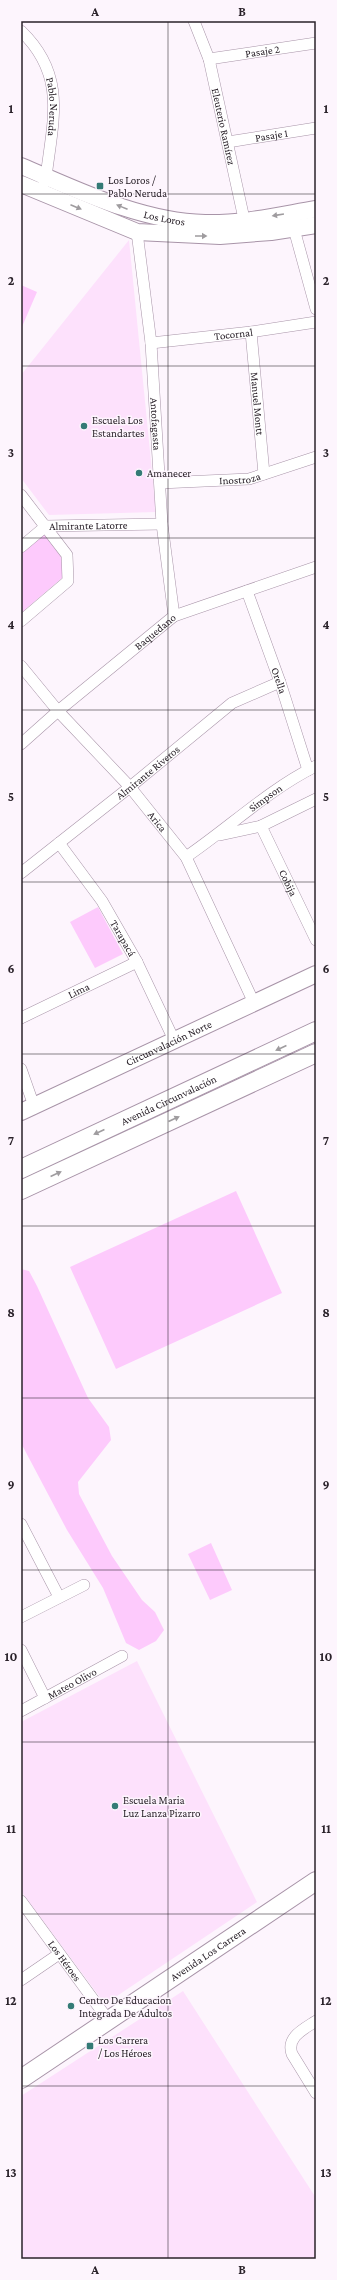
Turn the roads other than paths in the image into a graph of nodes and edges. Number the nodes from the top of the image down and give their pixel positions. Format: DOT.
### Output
graph roads {
  1 [pos="194,21"];
  2 [pos="21,31"];
  3 [pos="316,43"];
  4 [pos="209,59"];
  5 [pos="316,128"];
  6 [pos="228,142"];
  7 [pos="21,166"];
  8 [pos="46,177"];
  9 [pos="21,184"];
  10 [pos="40,192"];
  11 [pos="316,209"];
  12 [pos="316,225"];
  13 [pos="246,227"];
  14 [pos="294,229"];
  15 [pos="137,232"];
  16 [pos="316,309"];
  17 [pos="316,322"];
  18 [pos="251,332"];
  19 [pos="151,344"];
  20 [pos="316,458"];
  21 [pos="264,474"];
  22 [pos="160,482"];
  23 [pos="21,495"];
  24 [pos="162,524"];
  25 [pos="46,526"];
  26 [pos="21,547"];
  27 [pos="316,567"];
  28 [pos="247,591"];
  29 [pos="174,616"];
  30 [pos="21,621"];
  31 [pos="21,666"];
  32 [pos="280,682"];
  33 [pos="58,711"];
  34 [pos="21,744"];
  35 [pos="312,768"];
  36 [pos="130,787"];
  37 [pos="316,799"];
  38 [pos="261,826"];
  39 [pos="218,835"];
  40 [pos="59,843"];
  41 [pos="186,857"];
  42 [pos="21,873"];
  43 [pos="316,940"];
  44 [pos="137,962"];
  45 [pos="316,974"];
  46 [pos="254,1003"];
  47 [pos="21,1018"];
  48 [pos="316,1031"];
  49 [pos="174,1040"];
  50 [pos="316,1053"];
  51 [pos="21,1069"];
  52 [pos="28,1109"];
  53 [pos="21,1169"];
  54 [pos="21,1190"];
  55 [pos="21,1524"];
  56 [pos="84,1585"];
  57 [pos="59,1597"];
  58 [pos="21,1617"];
  59 [pos="21,1650"];
  60 [pos="122,1656"];
  61 [pos="45,1698"];
  62 [pos="21,1711"];
  63 [pos="316,1882"];
  64 [pos="23,1908"];
  65 [pos="59,1954"];
  66 [pos="21,1980"];
  67 [pos="109,2021"];
  68 [pos="316,2021"];
  69 [pos="21,2080"];
  70 [pos="316,2093"];
  1 -- 4 [label="street, Eleuterio Ramírez"];
  2 -- 8 [label="street, Pablo Neruda"];
  3 -- 4 [label="street, Pasaje 2"];
  4 -- 6 [label="street, Eleuterio Ramírez"];
  5 -- 6 [label="street, Pasaje 1"];
  6 -- 13 [label="street, Eleuterio Ramírez"];
  7 -- 8 [label="main road, Los Loros"];
  8 -- 10 [label="street, Pablo Neruda"];
  13 -- 8 [label="main road, Los Loros, one-way"];
  9 -- 10 [label="main road, Los Loros"];
  10 -- 15 [label="main road, Los Loros, one-way"];
  11 -- 13 [label="main road, Los Loros, one-way"];
  12 -- 14 [label="main road, Los Loros"];
  13 -- 14 [label="main road, Los Loros"];
  15 -- 13 [label="main road, Los Loros, one-way"];
  14 -- 16 [label="street"];
  15 -- 19 [label="street, Antofagasta"];
  17 -- 18 [label="street, Tocornal"];
  18 -- 19 [label="street, Tocornal"];
  18 -- 21 [label="street, Manuel Montt"];
  19 -- 22 [label="street, Antofagasta"];
  20 -- 21 [label="street, Inostroza"];
  21 -- 22 [label="street, Inostroza"];
  22 -- 24 [label="street, Antofagasta"];
  23 -- 25 [label="street"];
  24 -- 25 [label="street, Almirante Latorre"];
  24 -- 29 [label="street, Antofagasta"];
  25 -- 26 [label="street, Almirante Latorre"];
  25 -- 30 [label="street"];
  27 -- 28 [label="street, Baquedano"];
  28 -- 29 [label="street, Baquedano"];
  28 -- 32 [label="street, Orella"];
  29 -- 33 [label="street, Baquedano"];
  31 -- 33 [label="street, Arica"];
  32 -- 35 [label="street, Orella"];
  32 -- 36 [label="street, Almirante Riveros"];
  33 -- 34 [label="street, Baquedano"];
  33 -- 36 [label="street, Arica"];
  35 -- 39 [label="street, Simpson"];
  36 -- 40 [label="street, Almirante Riveros"];
  36 -- 41 [label="street, Arica"];
  37 -- 38 [label="street, Simpson"];
  38 -- 39 [label="street, Simpson"];
  38 -- 43 [label="street, Cobija"];
  39 -- 41 [label="street, Simpson"];
  40 -- 42 [label="street, Almirante Riveros"];
  40 -- 44 [label="street, Tarapacá"];
  41 -- 46 [label="street, Arica"];
  44 -- 47 [label="street, Lima"];
  44 -- 49 [label="street, Tarapacá"];
  45 -- 46 [label="main road, Circunvalación Norte"];
  46 -- 49 [label="main road, Circunvalación Norte"];
  48 -- 53 [label="main road, Avenida Circunvalación, one-way"];
  49 -- 52 [label="main road, Circunvalación Norte"];
  54 -- 50 [label="main road, Avenida Circunvalación, one-way"];
  51 -- 52 [label="street"];
  55 -- 57 [label="street"];
  56 -- 57 [label="street"];
  57 -- 58 [label="street"];
  59 -- 61 [label="street"];
  60 -- 61 [label="street, Mateo Olivo"];
  61 -- 62 [label="street, Mateo Olivo"];
  63 -- 67 [label="main road, Avenida Los Carrera"];
  64 -- 65 [label="street, Los Héroes"];
  65 -- 66 [label="street"];
  65 -- 67 [label="street, Los Héroes"];
  67 -- 69 [label="main road, Avenida Los Carrera"];
  68 -- 70 [label="street"];
}
